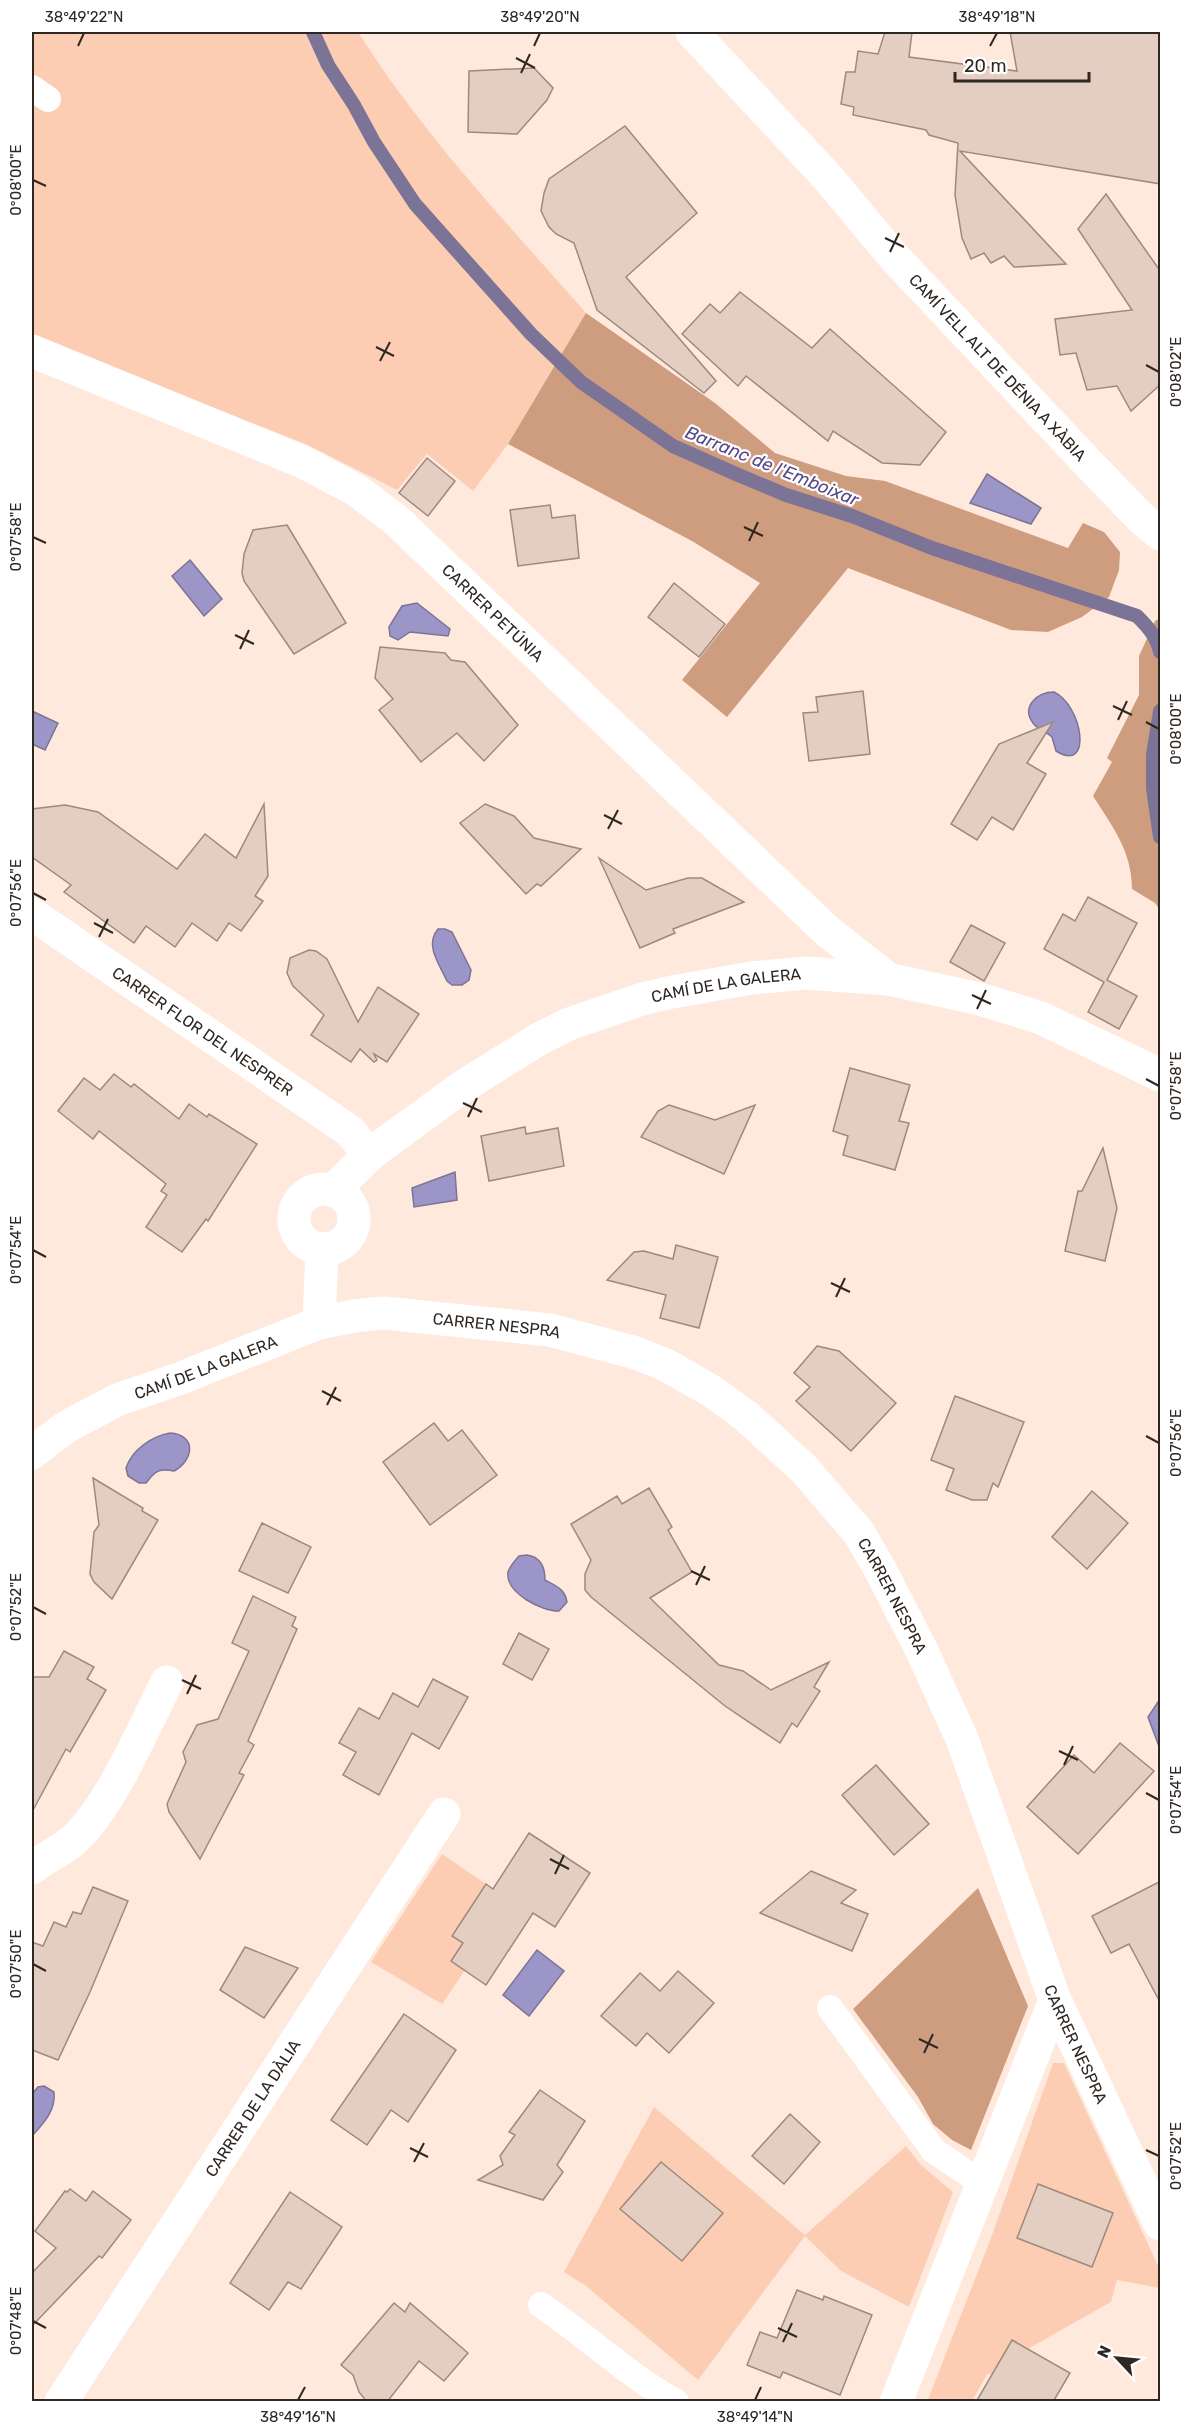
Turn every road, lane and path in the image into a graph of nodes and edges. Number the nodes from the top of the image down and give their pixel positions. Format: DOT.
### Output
graph roads {
  1 [pos="696,33"];
  2 [pos="32,351"];
  3 [pos="1161,534"];
  4 [pos="32,914"];
  5 [pos="888,979"];
  6 [pos="1161,1075"];
  7 [pos="369,1155"];
  8 [pos="319,1323"];
  9 [pos="32,1454"];
  10 [pos="167,1682"];
  11 [pos="444,1814"];
  12 [pos="32,1868"];
  13 [pos="1055,2000"];
  14 [pos="830,2008"];
  15 [pos="982,2183"];
  16 [pos="1161,2224"];
  17 [pos="541,2305"];
  18 [pos="61,2402"];
  19 [pos="676,2402"];
  20 [pos="896,2402"];
  1 -- 3 [label="street, CAMÍ VELL ALT DE DÉNIA A XÀBIA"];
  2 -- 5 [label="street, CARRER PETÚNIA"];
  4 -- 7 [label="street, CARRER FLOR DEL NESPRER"];
  5 -- 6 [label="street, CAMÍ DE LA GALERA"];
  5 -- 7 [label="street, CAMÍ DE LA GALERA"];
  7 -- 8 [label="street, CAMÍ DE LA GALERA"];
  8 -- 9 [label="street, CAMÍ DE LA GALERA"];
  8 -- 13 [label="street, CARRER NESPRA"];
  10 -- 12 [label="street"];
  11 -- 18 [label="street, CARRER DE LA DÀLIA"];
  13 -- 15 [label="street"];
  13 -- 16 [label="street, CARRER NESPRA"];
  14 -- 15 [label="lane"];
  15 -- 20 [label="street"];
  17 -- 19 [label="lane"];
}
